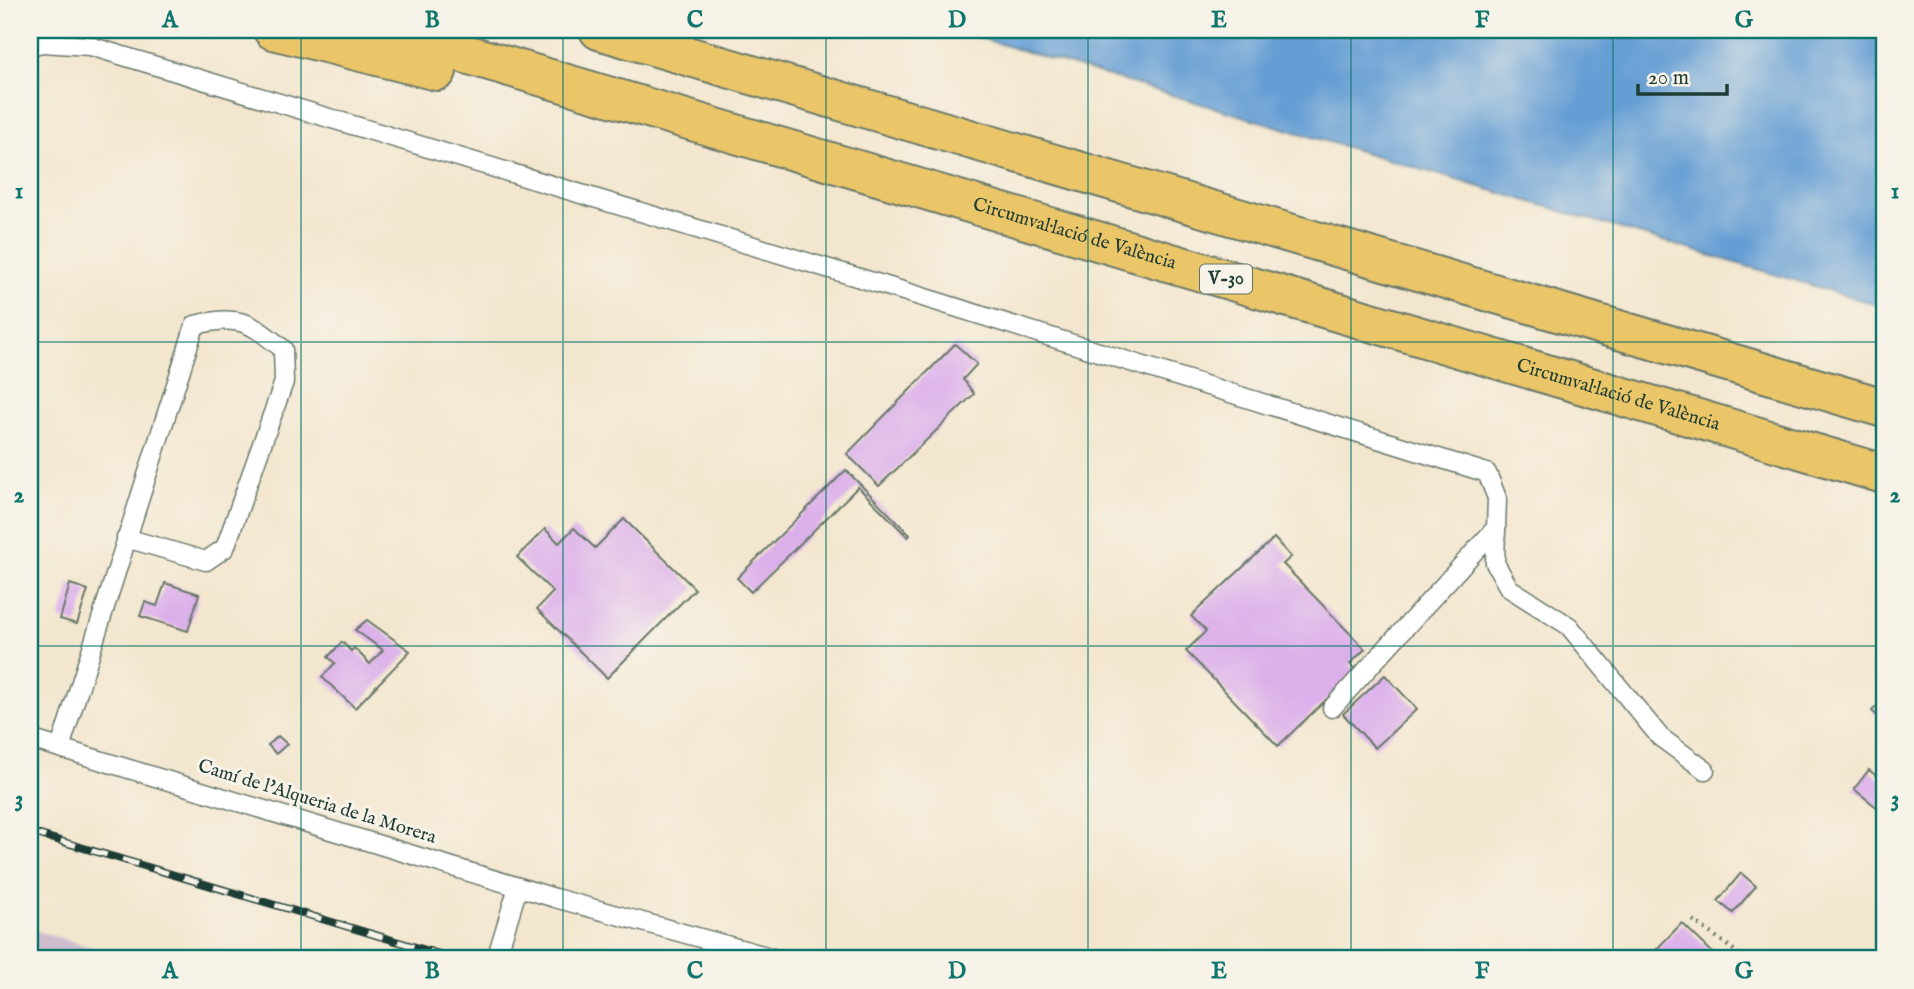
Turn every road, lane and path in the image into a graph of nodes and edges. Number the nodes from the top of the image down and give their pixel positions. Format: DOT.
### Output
graph roads {
  1 [pos="273,30"];
  2 [pos="385,30"];
  3 [pos="599,30"];
  4 [pos="30,46"];
  5 [pos="568,83"];
  6 [pos="1884,408"];
  7 [pos="1884,474"];
  8 [pos="1494,530"];
  9 [pos="126,538"];
  10 [pos="1332,708"];
  11 [pos="30,739"];
  12 [pos="60,748"];
  13 [pos="1705,770"];
  14 [pos="518,887"];
  15 [pos="1693,920"];
  16 [pos="496,959"];
  17 [pos="777,959"];
  18 [pos="1746,959"];
  1 -- 5 [label="highway"];
  2 -- 5 [label="highway, Circumval·lació de València / V-30"];
  3 -- 6 [label="highway"];
  4 -- 8 [label="lane"];
  5 -- 7 [label="highway, Circumval·lació de València / V-30"];
  8 -- 10 [label="lane"];
  8 -- 13 [label="lane"];
  9 -- 9 [label="lane"];
  9 -- 12 [label="lane"];
  11 -- 12 [label="lane, Camí de l'Alqueria de la Morera"];
  12 -- 14 [label="lane, Camí de l'Alqueria de la Morera"];
  14 -- 16 [label="lane"];
  14 -- 17 [label="lane, Camí de l'Alqueria de la Morera"];
  15 -- 18 [label="path"];
}
